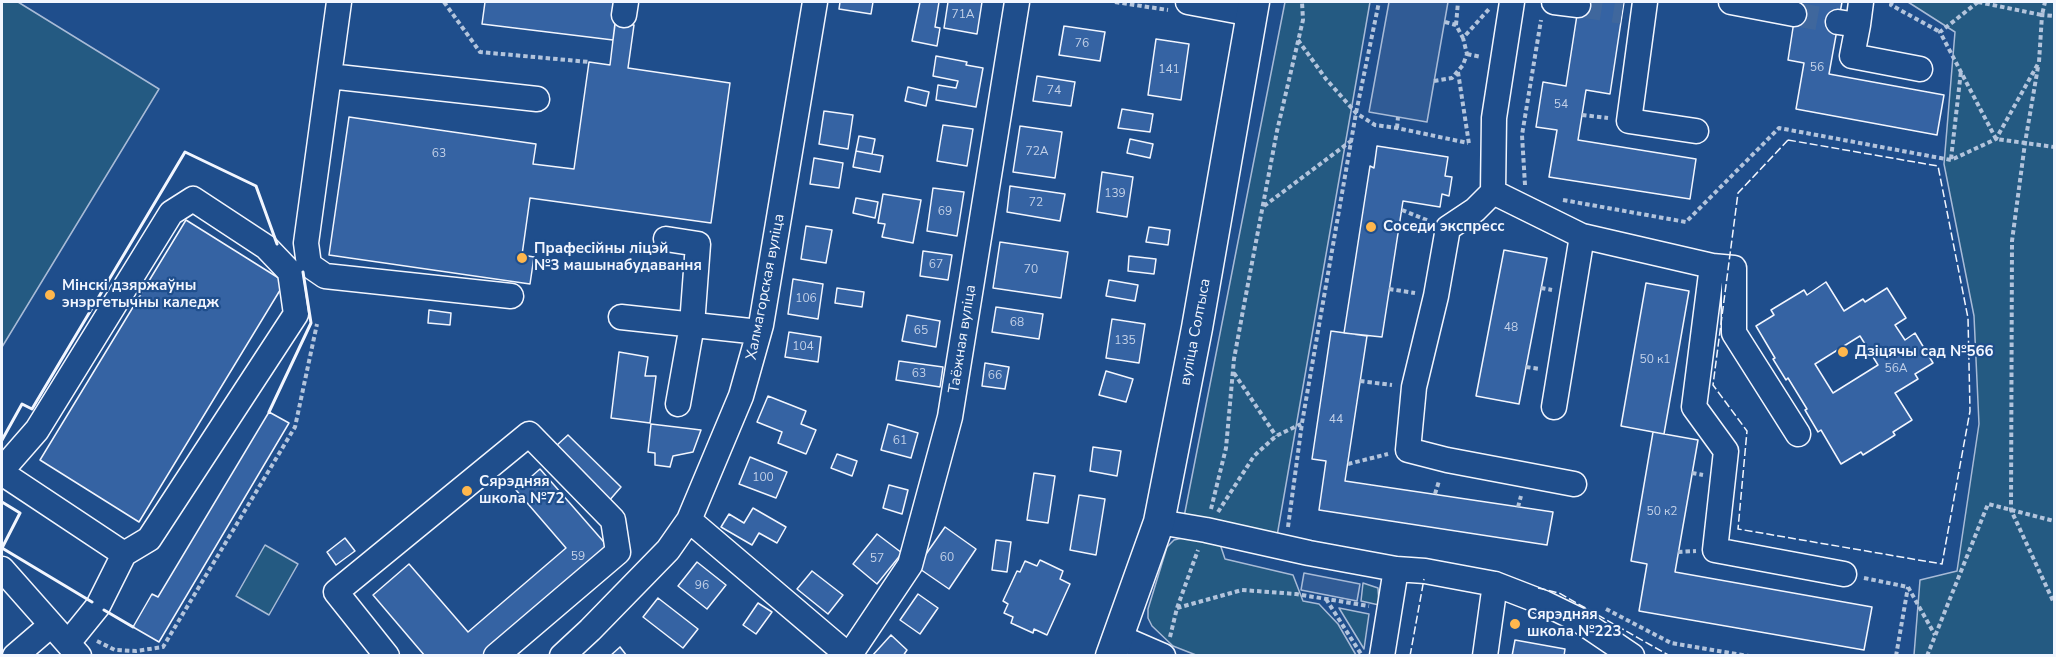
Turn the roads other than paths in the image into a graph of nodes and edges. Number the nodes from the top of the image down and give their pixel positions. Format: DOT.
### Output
graph roads {
  1 [pos="339,2"];
  2 [pos="815,2"];
  3 [pos="1017,2"];
  4 [pos="1188,2"];
  5 [pos="1512,2"];
  6 [pos="1554,2"];
  7 [pos="1731,2"];
  8 [pos="1861,2"];
  9 [pos="1578,5"];
  10 [pos="1253,8"];
  11 [pos="1641,8"];
  12 [pos="1794,14"];
  13 [pos="1920,69"];
  14 [pos="329,76"];
  15 [pos="537,99"];
  16 [pos="1696,132"];
  17 [pos="1493,192"];
  18 [pos="1582,236"];
  19 [pos="666,239"];
  20 [pos="1712,266"];
  21 [pos="510,296"];
  22 [pos="621,317"];
  23 [pos="692,325"];
  24 [pos="759,332"];
  25 [pos="678,404"];
  26 [pos="1554,407"];
  27 [pos="1797,434"];
  28 [pos="2,471"];
  29 [pos="1575,484"];
  30 [pos="689,520"];
  31 [pos="1159,522"];
  32 [pos="124,554"];
  33 [pos="2,569"];
  34 [pos="1396,569"];
  35 [pos="1844,574"];
  36 [pos="1495,584"];
  37 [pos="51,625"];
  38 [pos="74,643"];
  39 [pos="1116,650"];
  40 [pos="15,656"];
  41 [pos="387,656"];
  42 [pos="496,656"];
  43 [pos="562,656"];
  44 [pos="849,656"];
  45 [pos="1163,656"];
  46 [pos="1382,656"];
  47 [pos="1485,656"];
  48 [pos="1632,656"];
  1 -- 14 [label="street"];
  2 -- 24 [label="street, Халмагорская вуліца"];
  3 -- 44 [label="street, Таёжная вуліца"];
  4 -- 10 [label="street"];
  5 -- 17 [label="street"];
  6 -- 9 [label="street"];
  7 -- 12 [label="street"];
  8 -- 13 [label="street"];
  10 -- 31 [label="main road, вуліца Солтыса"];
  11 -- 16 [label="street"];
  14 -- 15 [label="street"];
  14 -- 21 [label="street"];
  17 -- 18 [label="street"];
  17 -- 29 [label="street"];
  18 -- 20 [label="street"];
  18 -- 26 [label="street"];
  19 -- 23 [label="street"];
  20 -- 27 [label="street"];
  20 -- 35 [label="street"];
  22 -- 23 [label="street"];
  23 -- 24 [label="street"];
  23 -- 25 [label="street"];
  24 -- 30 [label="street, Халмагорская вуліца"];
  28 -- 32 [label="street"];
  28 -- 32 [label="street"];
  30 -- 43 [label="street, Халмагорская вуліца"];
  30 -- 44 [label="street"];
  31 -- 34 [label="street"];
  31 -- 39 [label="main road, вуліца Солтыса"];
  32 -- 38 [label="street"];
  33 -- 37 [label="street"];
  34 -- 36 [label="street"];
  34 -- 46 [label="street"];
  36 -- 47 [label="street"];
  36 -- 48 [label="street"];
  37 -- 38 [label="street"];
  37 -- 40 [label="street"];
  39 -- 45 [label="street"];
  41 -- 42 [label="street"];
}
